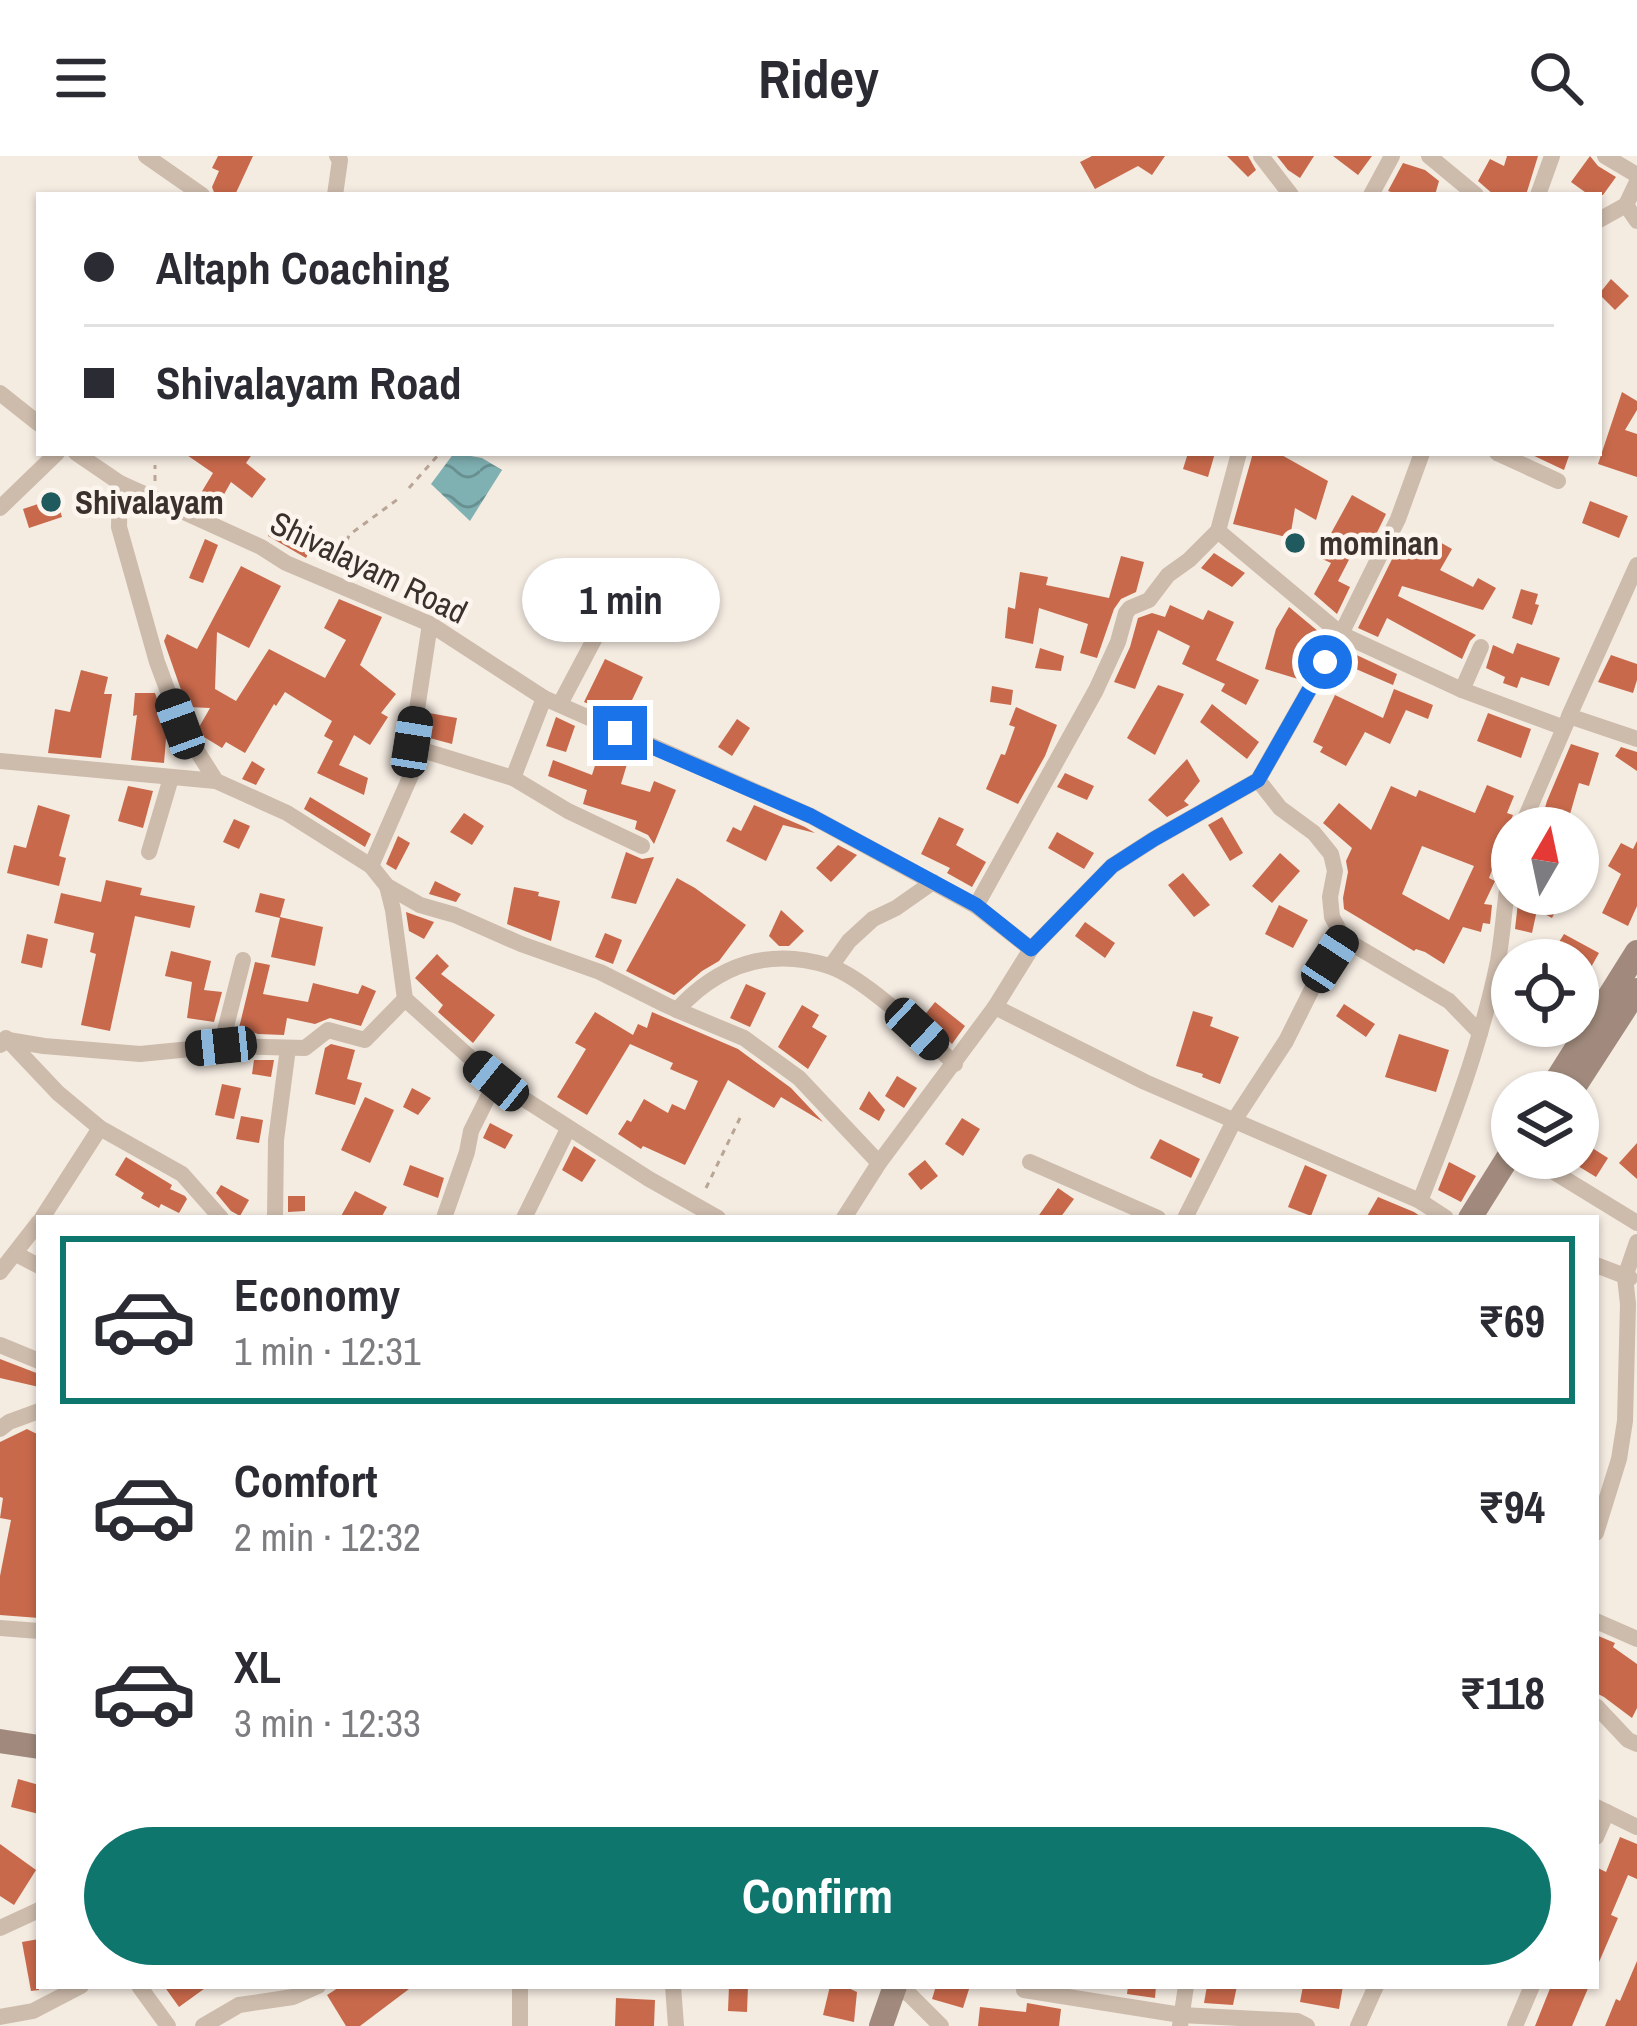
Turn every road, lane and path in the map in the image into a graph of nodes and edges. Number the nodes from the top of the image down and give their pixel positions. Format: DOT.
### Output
graph roads {
  1 [pos="146,156"];
  2 [pos="337,156"];
  3 [pos="1261,156"];
  4 [pos="1392,156"];
  5 [pos="1429,156"];
  6 [pos="1552,156"];
  7 [pos="1605,156"];
  8 [pos="1637,178"];
  9 [pos="198,192"];
  10 [pos="335,192"];
  11 [pos="1289,192"];
  12 [pos="1373,192"];
  13 [pos="1472,192"];
  14 [pos="1539,192"];
  15 [pos="1626,206"];
  16 [pos="1602,218"];
  17 [pos="1637,221"];
  18 [pos="0,392"];
  19 [pos="36,422"];
  20 [pos="54,456"];
  21 [pos="80,456"];
  22 [pos="437,456"];
  23 [pos="1238,456"];
  24 [pos="1421,456"];
  25 [pos="1504,456"];
  26 [pos="1558,481"];
  27 [pos="120,483"];
  28 [pos="409,488"];
  29 [pos="398,499"];
  30 [pos="0,508"];
  31 [pos="1218,531"];
  32 [pos="1637,565"];
  33 [pos="333,582"];
  34 [pos="605,619"];
  35 [pos="430,624"];
  36 [pos="1341,634"];
  37 [pos="1481,647"];
  38 [pos="1462,690"];
  39 [pos="552,701"];
  40 [pos="1566,722"];
  41 [pos="1637,739"];
  42 [pos="422,750"];
  43 [pos="0,761"];
  44 [pos="171,778"];
  45 [pos="513,778"];
  46 [pos="1258,780"];
  47 [pos="216,781"];
  48 [pos="1530,807"];
  49 [pos="642,846"];
  50 [pos="149,853"];
  51 [pos="371,866"];
  52 [pos="933,882"];
  53 [pos="387,886"];
  54 [pos="976,905"];
  55 [pos="1504,915"];
  56 [pos="1343,938"];
  57 [pos="1031,949"];
  58 [pos="1637,952"];
  59 [pos="243,960"];
  60 [pos="831,966"];
  61 [pos="1637,990"];
  62 [pos="405,999"];
  63 [pos="995,1007"];
  64 [pos="677,1010"];
  65 [pos="1480,1033"];
  66 [pos="3,1040"];
  67 [pos="221,1046"];
  68 [pos="288,1048"];
  69 [pos="955,1064"];
  70 [pos="1562,1071"];
  71 [pos="1585,1071"];
  72 [pos="496,1081"];
  73 [pos="740,1118"];
  74 [pos="1234,1119"];
  75 [pos="100,1128"];
  76 [pos="568,1129"];
  77 [pos="1030,1162"];
  78 [pos="879,1163"];
  79 [pos="1500,1179"];
  80 [pos="1514,1179"];
  81 [pos="1565,1179"];
  82 [pos="1420,1201"];
  83 [pos="697,1206"];
  84 [pos="44,1215"];
  85 [pos="218,1215"];
  86 [pos="274,1215"];
  87 [pos="446,1215"];
  88 [pos="525,1215"];
  89 [pos="713,1215"];
  90 [pos="846,1215"];
  91 [pos="1151,1215"];
  92 [pos="1186,1215"];
  93 [pos="1441,1215"];
  94 [pos="1485,1215"];
  95 [pos="1486,1215"];
  96 [pos="1637,1223"];
  97 [pos="36,1227"];
  98 [pos="1637,1242"];
  99 [pos="16,1254"];
  100 [pos="36,1264"];
  101 [pos="1599,1265"];
  102 [pos="0,1272"];
  103 [pos="1631,1279"];
  104 [pos="0,1345"];
  105 [pos="36,1360"];
  106 [pos="36,1413"];
  107 [pos="0,1429"];
  108 [pos="1599,1523"];
  109 [pos="1599,1622"];
  110 [pos="0,1628"];
  111 [pos="36,1630"];
  112 [pos="1637,1639"];
  113 [pos="1599,1709"];
  114 [pos="0,1742"];
  115 [pos="1637,1744"];
  116 [pos="36,1747"];
  117 [pos="1601,1810"];
  118 [pos="1637,1827"];
  119 [pos="36,1911"];
  120 [pos="0,1928"];
  121 [pos="75,1989"];
  122 [pos="142,1989"];
  123 [pos="311,1989"];
  124 [pos="520,1989"];
  125 [pos="673,1989"];
  126 [pos="894,1989"];
  127 [pos="900,1989"];
  128 [pos="1024,1989"];
  129 [pos="1185,1989"];
  130 [pos="1375,1989"];
  131 [pos="1531,1989"];
  132 [pos="0,2017"];
  133 [pos="1180,2021"];
  134 [pos="168,2026"];
  135 [pos="202,2026"];
  136 [pos="520,2026"];
  137 [pos="676,2026"];
  138 [pos="881,2026"];
  139 [pos="941,2026"];
  140 [pos="1307,2026"];
  141 [pos="1358,2026"];
  142 [pos="1515,2026"];
  1 -- 9 [label="street"];
  2 -- 10 [label="street"];
  3 -- 11 [label="street"];
  4 -- 12 [label="street"];
  5 -- 13 [label="street"];
  6 -- 14 [label="street"];
  7 -- 8 [label="street"];
  8 -- 15 [label="street"];
  15 -- 16 [label="street"];
  15 -- 17 [label="street"];
  18 -- 19 [label="street"];
  20 -- 30 [label="street"];
  21 -- 27 [label="street, Shivalayam Road"];
  22 -- 28 [label="path"];
  23 -- 31 [label="street"];
  24 -- 36 [label="street"];
  25 -- 26 [label="street"];
  27 -- 33 [label="street, Shivalayam Road"];
  27 -- 47 [label="street"];
  29 -- 33 [label="path"];
  31 -- 36 [label="street"];
  31 -- 54 [label="street"];
  32 -- 40 [label="street"];
  33 -- 35 [label="street, Shivalayam Road"];
  34 -- 39 [label="street"];
  35 -- 39 [label="street, Shivalayam Road"];
  35 -- 42 [label="street"];
  36 -- 38 [label="street"];
  36 -- 46 [label="street"];
  37 -- 38 [label="street"];
  38 -- 40 [label="street"];
  39 -- 45 [label="street"];
  39 -- 52 [label="street, Shivalayam Road"];
  40 -- 41 [label="street"];
  40 -- 48 [label="street"];
  42 -- 45 [label="street"];
  42 -- 51 [label="street"];
  43 -- 44 [label="street"];
  44 -- 47 [label="street"];
  44 -- 50 [label="street"];
  45 -- 49 [label="street"];
  46 -- 56 [label="street"];
  46 -- 57 [label="street"];
  47 -- 51 [label="street"];
  51 -- 53 [label="street"];
  52 -- 54 [label="street, Shivalayam Road"];
  52 -- 60 [label="street"];
  53 -- 62 [label="street"];
  53 -- 64 [label="street"];
  54 -- 57 [label="street, Shivalayam Road"];
  55 -- 65 [label="street"];
  56 -- 65 [label="street"];
  56 -- 74 [label="street"];
  57 -- 63 [label="street"];
  58 -- 70 [label="main road"];
  59 -- 67 [label="street"];
  60 -- 64 [label="street"];
  60 -- 69 [label="street"];
  61 -- 71 [label="main road"];
  62 -- 68 [label="street"];
  62 -- 72 [label="street"];
  63 -- 69 [label="street"];
  63 -- 74 [label="street"];
  64 -- 78 [label="street"];
  65 -- 82 [label="street"];
  66 -- 67 [label="street"];
  66 -- 75 [label="street"];
  67 -- 68 [label="street"];
  68 -- 86 [label="street"];
  69 -- 78 [label="street"];
  72 -- 76 [label="street"];
  72 -- 87 [label="street"];
  73 -- 83 [label="path"];
  74 -- 82 [label="street"];
  74 -- 92 [label="street"];
  75 -- 84 [label="street"];
  75 -- 85 [label="street"];
  76 -- 83 [label="street"];
  76 -- 88 [label="street"];
  77 -- 91 [label="street"];
  78 -- 90 [label="street"];
  79 -- 94 [label="main road"];
  80 -- 95 [label="main road"];
  81 -- 96 [label="street"];
  82 -- 93 [label="street"];
  83 -- 89 [label="street"];
  97 -- 99 [label="street"];
  98 -- 103 [label="street"];
  99 -- 100 [label="street"];
  99 -- 102 [label="street"];
  101 -- 103 [label="street"];
  103 -- 108 [label="street"];
  104 -- 105 [label="street"];
  106 -- 107 [label="street"];
  109 -- 112 [label="street"];
  110 -- 111 [label="street"];
  113 -- 115 [label="street"];
  114 -- 116 [label="main road"];
  117 -- 118 [label="street"];
  119 -- 120 [label="street"];
  121 -- 132 [label="street"];
  122 -- 134 [label="street"];
  123 -- 135 [label="street"];
  124 -- 136 [label="street"];
  125 -- 137 [label="street"];
  126 -- 138 [label="main road"];
  127 -- 139 [label="street"];
  128 -- 133 [label="street"];
  129 -- 133 [label="street"];
  130 -- 141 [label="street"];
  131 -- 142 [label="street"];
  133 -- 140 [label="street"];
}
